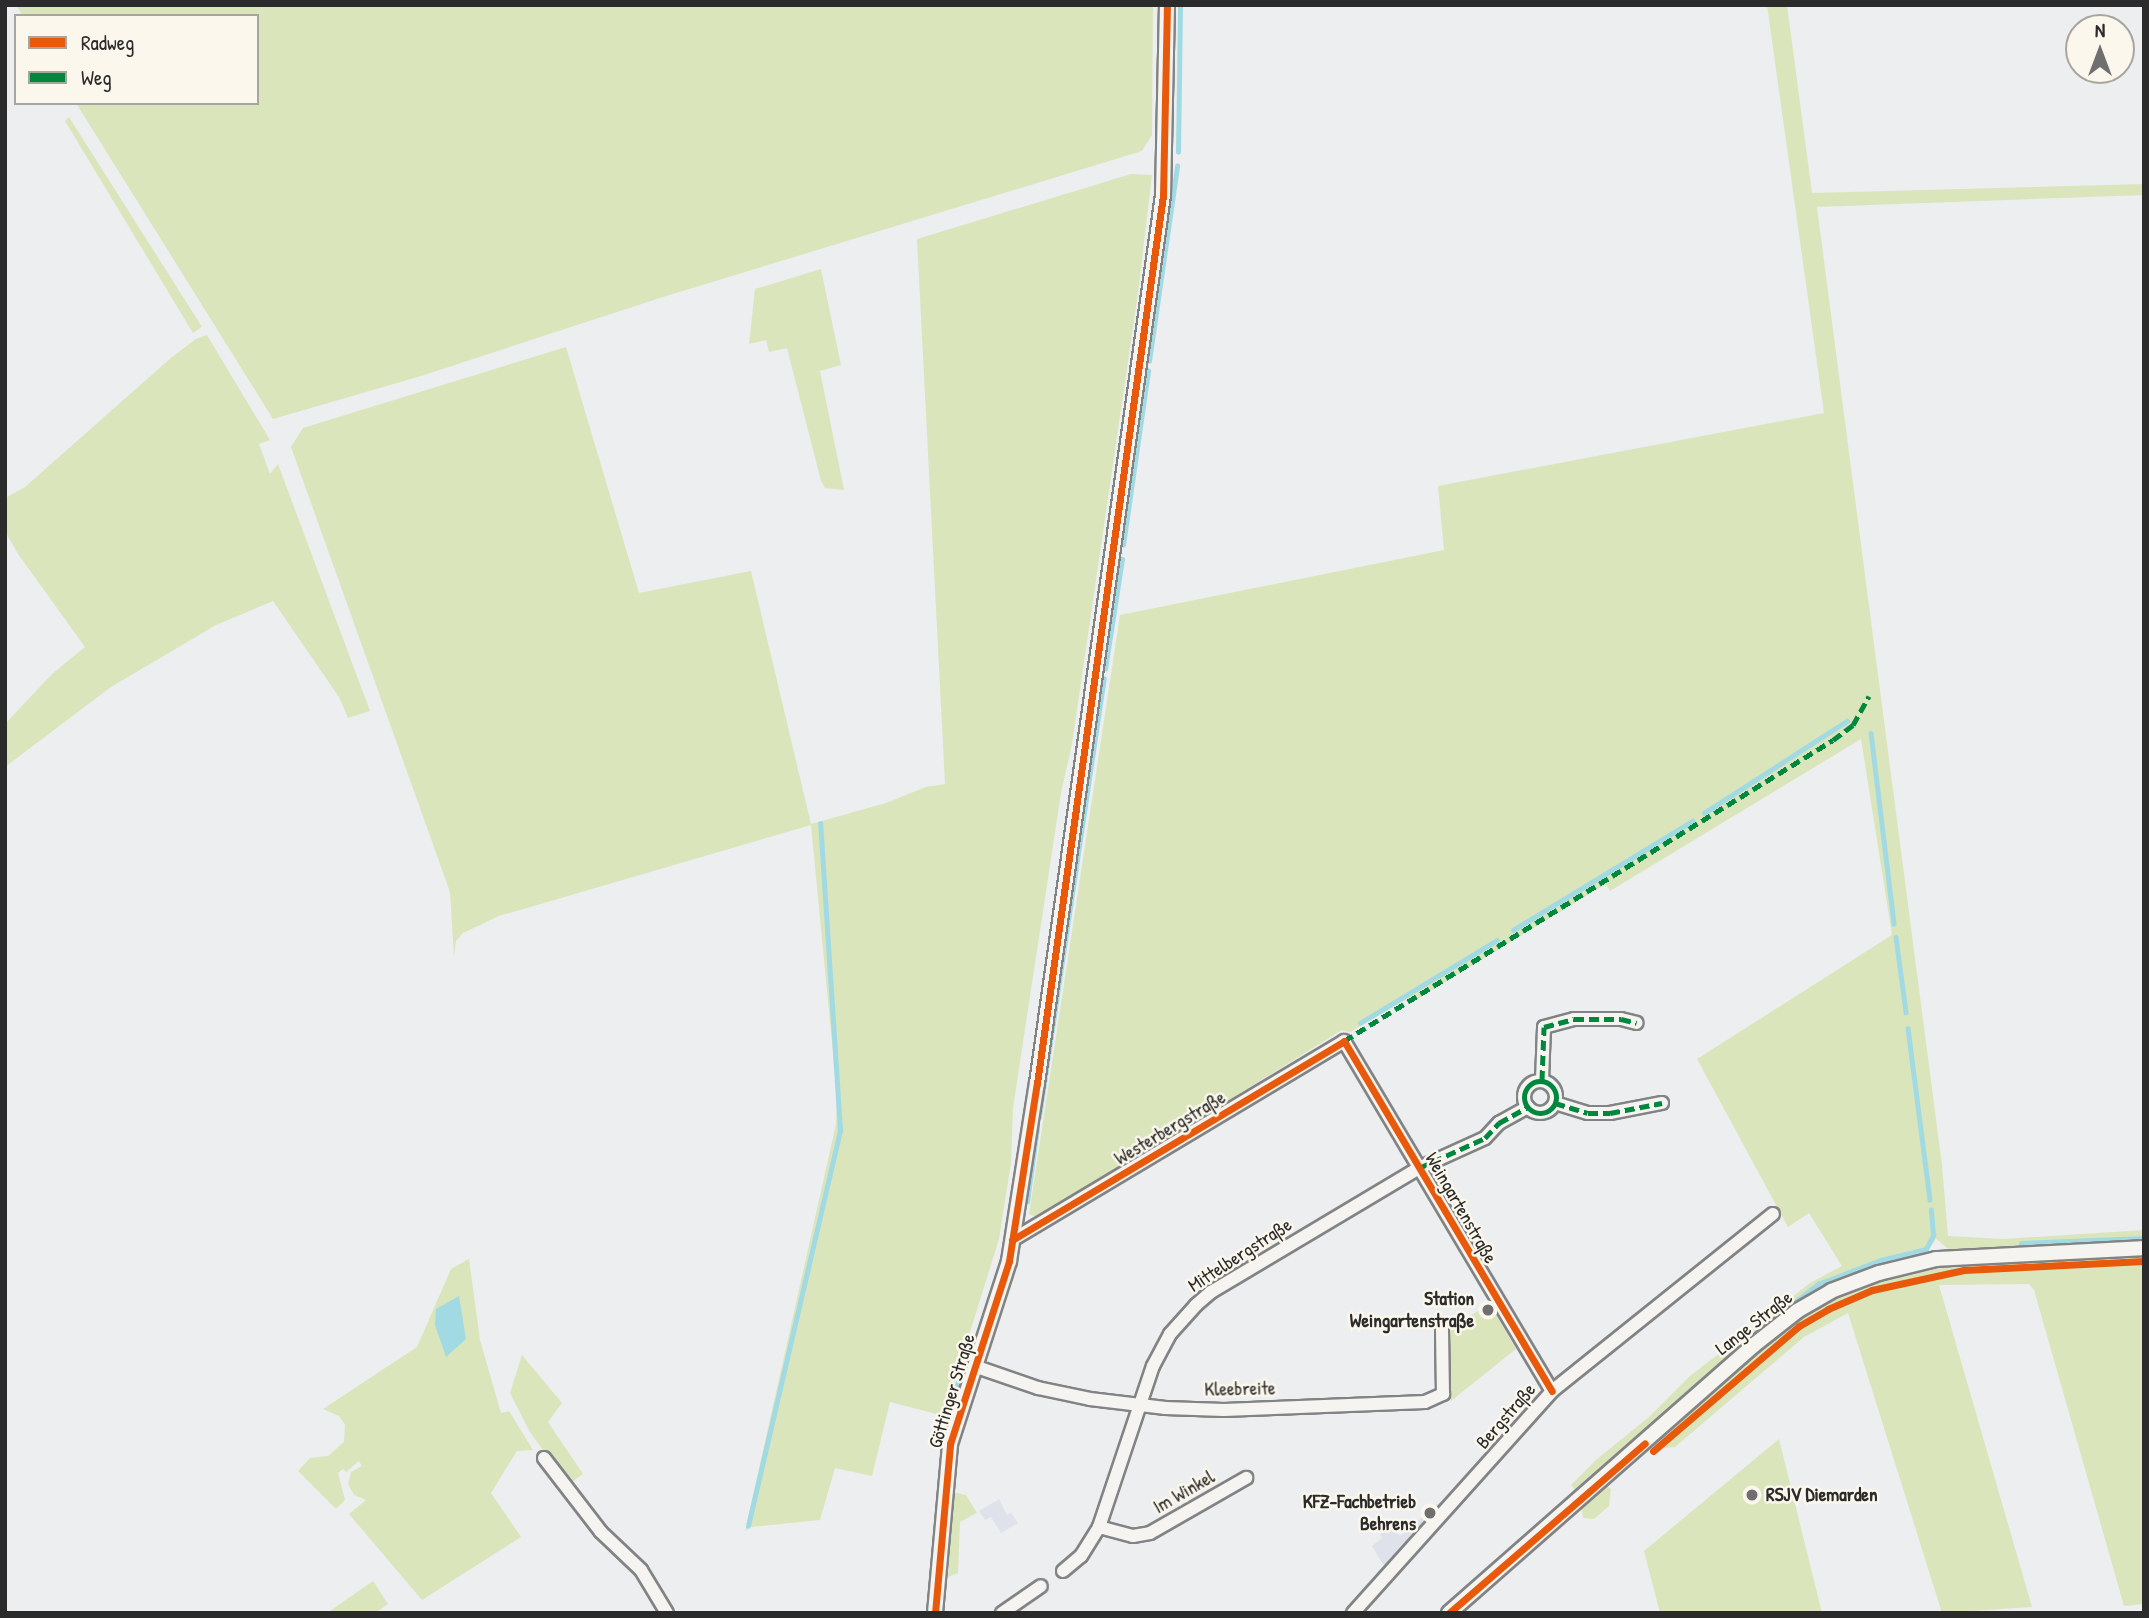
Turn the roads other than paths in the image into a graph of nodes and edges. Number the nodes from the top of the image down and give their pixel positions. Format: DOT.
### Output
graph roads {
  1 [pos="1167,5"];
  2 [pos="1637,1023"];
  3 [pos="1344,1041"];
  4 [pos="1542,1080"];
  5 [pos="1555,1103"];
  6 [pos="1662,1103"];
  7 [pos="1528,1107"];
  8 [pos="1419,1168"];
  9 [pos="1773,1214"];
  10 [pos="1012,1240"];
  11 [pos="2144,1248"];
  12 [pos="1442,1328"];
  13 [pos="974,1366"];
  14 [pos="1552,1391"];
  15 [pos="1141,1405"];
  16 [pos="544,1458"];
  17 [pos="1246,1478"];
  18 [pos="1099,1527"];
  19 [pos="1063,1571"];
  20 [pos="1041,1586"];
  21 [pos="667,1613"];
  22 [pos="935,1613"];
  23 [pos="1002,1613"];
  24 [pos="1353,1613"];
  25 [pos="1449,1613"];
  1 -- 10 [label="street, Göttinger Straße"];
  2 -- 4 [label="street"];
  3 -- 8 [label="street, Weingartenstraße"];
  3 -- 10 [label="street, Westerbergstraße"];
  4 -- 5 [label="street"];
  4 -- 7 [label="street"];
  5 -- 6 [label="street"];
  5 -- 7 [label="street"];
  7 -- 8 [label="street, Mittelbergstraße"];
  8 -- 14 [label="street, Weingartenstraße"];
  8 -- 15 [label="street, Mittelbergstraße"];
  9 -- 14 [label="street, Bergstraße"];
  10 -- 13 [label="street, Göttinger Straße"];
  11 -- 25 [label="street, Lange Straße"];
  12 -- 15 [label="street, Kleebreite"];
  13 -- 15 [label="street, Kleebreite"];
  13 -- 22 [label="street, Göttinger Straße"];
  14 -- 24 [label="street, Bergstraße"];
  15 -- 18 [label="street, Mittelbergstraße"];
  16 -- 21 [label="street"];
  17 -- 18 [label="street, Im Winkel"];
  18 -- 19 [label="street, Mittelbergstraße"];
  20 -- 23 [label="street"];
}
